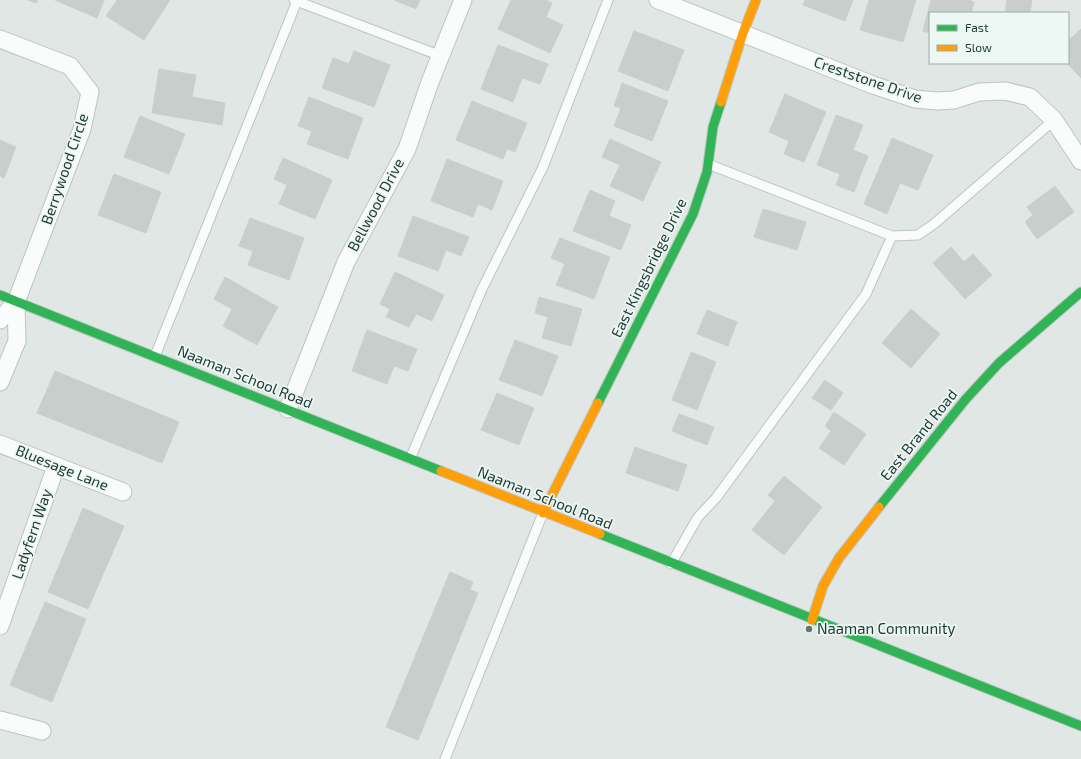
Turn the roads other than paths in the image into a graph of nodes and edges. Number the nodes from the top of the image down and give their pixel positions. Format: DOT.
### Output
graph roads {
  1 [pos="463,0"];
  2 [pos="608,0"];
  3 [pos="658,0"];
  4 [pos="756,0"];
  5 [pos="296,1"];
  6 [pos="743,33"];
  7 [pos="0,39"];
  8 [pos="441,56"];
  9 [pos="1054,120"];
  10 [pos="1081,161"];
  11 [pos="708,164"];
  12 [pos="892,236"];
  13 [pos="1081,292"];
  14 [pos="0,295"];
  15 [pos="16,302"];
  16 [pos="0,320"];
  17 [pos="154,356"];
  18 [pos="0,382"];
  19 [pos="288,409"];
  20 [pos="0,444"];
  21 [pos="410,459"];
  22 [pos="56,466"];
  23 [pos="123,492"];
  24 [pos="543,513"];
  25 [pos="671,564"];
  26 [pos="812,620"];
  27 [pos="0,626"];
  28 [pos="0,720"];
  29 [pos="1081,726"];
  30 [pos="42,731"];
  31 [pos="445,759"];
  1 -- 8 [label="street, Bellwood Drive"];
  2 -- 21 [label="lane"];
  3 -- 6 [label="street, Creststone Drive"];
  4 -- 6 [label="main road, East Kingsbridge Drive"];
  5 -- 8 [label="lane"];
  5 -- 17 [label="lane"];
  6 -- 9 [label="street, Creststone Drive"];
  6 -- 11 [label="main road, East Kingsbridge Drive"];
  7 -- 15 [label="street, Berrywood Circle"];
  8 -- 19 [label="street, Bellwood Drive"];
  9 -- 10 [label="street, Creststone Drive"];
  9 -- 12 [label="lane"];
  11 -- 12 [label="lane"];
  11 -- 24 [label="main road, East Kingsbridge Drive"];
  12 -- 25 [label="lane"];
  13 -- 26 [label="main road, East Brand Road"];
  14 -- 15 [label="main road, Naaman School Road"];
  15 -- 16 [label="street"];
  15 -- 17 [label="main road, Naaman School Road"];
  15 -- 18 [label="street"];
  17 -- 19 [label="main road, Naaman School Road"];
  19 -- 21 [label="main road, Naaman School Road"];
  20 -- 22 [label="street, Bluesage Lane"];
  21 -- 24 [label="main road, Naaman School Road"];
  22 -- 23 [label="street, Bluesage Lane"];
  22 -- 27 [label="street, Ladyfern Way"];
  24 -- 25 [label="main road, Naaman School Road"];
  24 -- 31 [label="lane"];
  25 -- 26 [label="main road, Naaman School Road"];
  26 -- 29 [label="main road, Naaman School Road"];
  28 -- 30 [label="street"];
}
